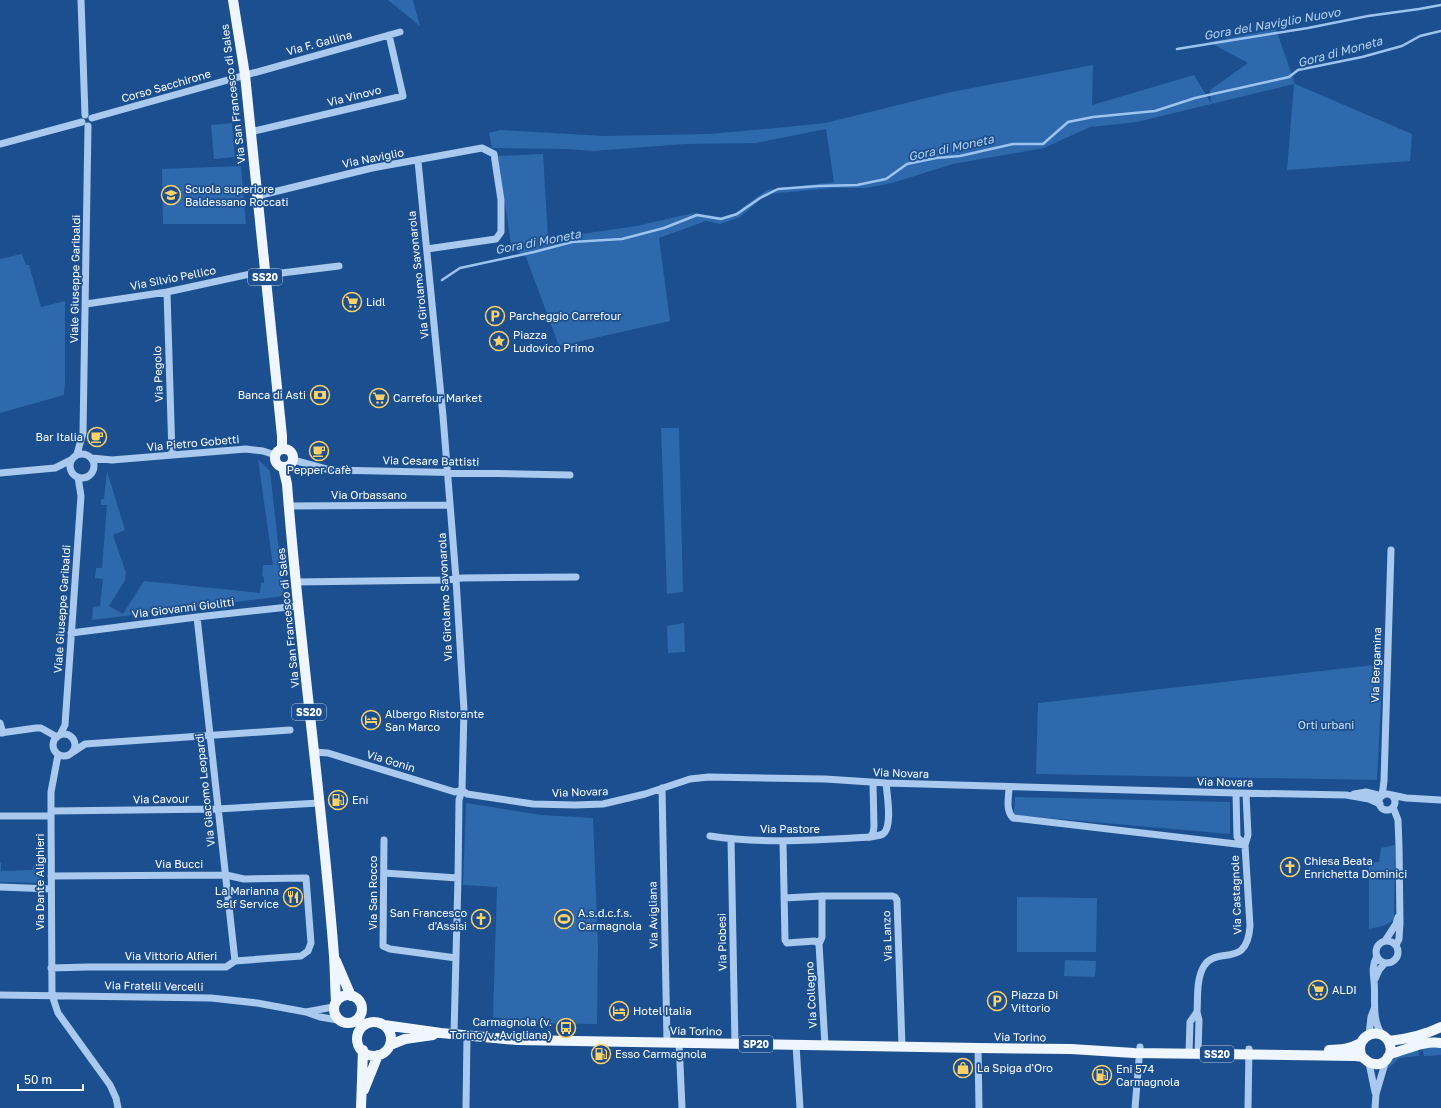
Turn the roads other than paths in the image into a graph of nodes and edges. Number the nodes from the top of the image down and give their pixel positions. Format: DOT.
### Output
graph roads {
  1 [pos="81,0"];
  2 [pos="233,0"];
  3 [pos="400,32"];
  4 [pos="389,35"];
  5 [pos="245,75"];
  6 [pos="87,120"];
  7 [pos="250,132"];
  8 [pos="0,144"];
  9 [pos="418,161"];
  10 [pos="257,196"];
  11 [pos="427,249"];
  12 [pos="339,266"];
  13 [pos="264,273"];
  14 [pos="167,292"];
  15 [pos="86,304"];
  16 [pos="83,433"];
  17 [pos="278,452"];
  18 [pos="77,454"];
  19 [pos="172,455"];
  20 [pos="90,456"];
  21 [pos="71,460"];
  22 [pos="112,460"];
  23 [pos="293,460"];
  24 [pos="283,467"];
  25 [pos="54,468"];
  26 [pos="94,470"];
  27 [pos="447,472"];
  28 [pos="0,473"];
  29 [pos="75,475"];
  30 [pos="570,475"];
  31 [pos="86,478"];
  32 [pos="81,496"];
  33 [pos="450,505"];
  34 [pos="289,506"];
  35 [pos="1391,550"];
  36 [pos="576,577"];
  37 [pos="456,579"];
  38 [pos="295,582"];
  39 [pos="298,606"];
  40 [pos="197,617"];
  41 [pos="71,633"];
  42 [pos="0,723"];
  43 [pos="65,725"];
  44 [pos="290,730"];
  45 [pos="1,733"];
  46 [pos="210,735"];
  47 [pos="58,736"];
  48 [pos="72,737"];
  49 [pos="85,744"];
  50 [pos="74,752"];
  51 [pos="314,752"];
  52 [pos="58,755"];
  53 [pos="66,756"];
  54 [pos="56,769"];
  55 [pos="873,783"];
  56 [pos="886,783"];
  57 [pos="1009,787"];
  58 [pos="662,788"];
  59 [pos="462,790"];
  60 [pos="1236,793"];
  61 [pos="1246,794"];
  62 [pos="1346,795"];
  63 [pos="1390,799"];
  64 [pos="1441,800"];
  65 [pos="319,803"];
  66 [pos="1382,807"];
  67 [pos="218,809"];
  68 [pos="51,814"];
  69 [pos="0,816"];
  70 [pos="1399,828"];
  71 [pos="710,836"];
  72 [pos="870,837"];
  73 [pos="731,839"];
  74 [pos="384,840"];
  75 [pos="783,842"];
  76 [pos="1245,845"];
  77 [pos="384,873"];
  78 [pos="226,875"];
  79 [pos="51,876"];
  80 [pos="306,878"];
  81 [pos="458,878"];
  82 [pos="0,887"];
  83 [pos="51,889"];
  84 [pos="822,896"];
  85 [pos="784,898"];
  86 [pos="1400,913"];
  87 [pos="1385,941"];
  88 [pos="819,944"];
  89 [pos="1396,945"];
  90 [pos="1376,956"];
  91 [pos="334,958"];
  92 [pos="456,958"];
  93 [pos="235,961"];
  94 [pos="1385,963"];
  95 [pos="51,968"];
  96 [pos="1374,981"];
  97 [pos="0,995"];
  98 [pos="52,995"];
  99 [pos="351,996"];
  100 [pos="335,1004"];
  101 [pos="362,1009"];
  102 [pos="1374,1009"];
  103 [pos="306,1012"];
  104 [pos="343,1022"];
  105 [pos="374,1022"];
  106 [pos="384,1025"];
  107 [pos="1441,1027"];
  108 [pos="441,1033"];
  109 [pos="454,1034"];
  110 [pos="358,1035"];
  111 [pos="467,1035"];
  112 [pos="1369,1035"];
  113 [pos="1385,1038"];
  114 [pos="667,1042"];
  115 [pos="679,1042"];
  116 [pos="1361,1043"];
  117 [pos="1441,1043"];
  118 [pos="734,1044"];
  119 [pos="390,1045"];
  120 [pos="796,1045"];
  121 [pos="824,1045"];
  122 [pos="902,1046"];
  123 [pos="978,1048"];
  124 [pos="1071,1049"];
  125 [pos="363,1050"];
  126 [pos="1140,1050"];
  127 [pos="1193,1051"];
  128 [pos="1249,1052"];
  129 [pos="378,1055"];
  130 [pos="1388,1057"];
  131 [pos="1365,1060"];
  132 [pos="1376,1094"];
  133 [pos="361,1103"];
  134 [pos="118,1108"];
  135 [pos="466,1108"];
  136 [pos="682,1108"];
  137 [pos="800,1108"];
  138 [pos="979,1108"];
  139 [pos="1135,1108"];
  140 [pos="1248,1108"];
  141 [pos="1375,1108"];
  1 -- 6 [label="street, Viale Giuseppe Garibaldi"];
  2 -- 5 [label="main road, Via San Francesco di Sales / SS20"];
  3 -- 4 [label="street, Via F. Gallina"];
  4 -- 5 [label="street, Via F. Gallina"];
  4 -- 7 [label="street, Via Vinovo"];
  5 -- 6 [label="street, Corso Sacchirone"];
  5 -- 7 [label="main road, Via San Francesco di Sales / SS20"];
  6 -- 8 [label="street, Corso Sacchirone"];
  6 -- 15 [label="street, Viale Giuseppe Garibaldi"];
  7 -- 10 [label="main road, Via San Francesco di Sales / SS20"];
  9 -- 10 [label="street, Via Naviglio"];
  9 -- 11 [label="street, Via Girolamo Savonarola"];
  9 -- 11 [label="street, Via Naviglio"];
  10 -- 13 [label="main road, Via San Francesco di Sales / SS20"];
  11 -- 27 [label="street, Via Girolamo Savonarola"];
  12 -- 13 [label="street, Via Silvio Pellico"];
  13 -- 14 [label="street, Via Silvio Pellico"];
  13 -- 17 [label="main road, Via San Francesco di Sales / SS20"];
  14 -- 15 [label="street, Via Silvio Pellico"];
  14 -- 19 [label="street, Via Pegolo"];
  15 -- 16 [label="street, Viale Giuseppe Garibaldi"];
  16 -- 18 [label="street, Viale Giuseppe Garibaldi"];
  16 -- 20 [label="street, Viale Giuseppe Garibaldi"];
  17 -- 19 [label="street, Via Pietro Gobetti"];
  17 -- 23 [label="main road"];
  17 -- 24 [label="main road"];
  18 -- 20 [label="street"];
  18 -- 21 [label="street"];
  19 -- 22 [label="street, Via Pietro Gobetti"];
  20 -- 22 [label="street, Via Pietro Gobetti"];
  20 -- 26 [label="street"];
  21 -- 25 [label="street"];
  21 -- 29 [label="street"];
  22 -- 26 [label="street, Via Pietro Gobetti"];
  23 -- 24 [label="main road"];
  23 -- 27 [label="street, Via Cesare Battisti"];
  24 -- 34 [label="main road, Via San Francesco di Sales / SS20"];
  25 -- 28 [label="street"];
  25 -- 29 [label="street"];
  26 -- 31 [label="street"];
  27 -- 30 [label="street, Via Cesare Battisti"];
  27 -- 33 [label="street, Via Girolamo Savonarola"];
  29 -- 31 [label="street"];
  29 -- 32 [label="street, Viale Giuseppe Garibaldi"];
  31 -- 32 [label="street, Viale Giuseppe Garibaldi"];
  32 -- 41 [label="street, Viale Giuseppe Garibaldi"];
  33 -- 34 [label="street, Via Orbassano"];
  33 -- 37 [label="street, Via Girolamo Savonarola"];
  34 -- 38 [label="main road, Via San Francesco di Sales / SS20"];
  35 -- 63 [label="street, Via Bergamina"];
  36 -- 37 [label="street"];
  37 -- 38 [label="street"];
  37 -- 59 [label="street, Via Girolamo Savonarola"];
  38 -- 39 [label="main road, Via San Francesco di Sales / SS20"];
  39 -- 40 [label="street, Via Giovanni Giolitti"];
  39 -- 51 [label="main road, Via San Francesco di Sales / SS20"];
  40 -- 41 [label="street, Via Giovanni Giolitti"];
  40 -- 46 [label="street, Via Giacomo Leopardi"];
  41 -- 43 [label="street, Viale Giuseppe Garibaldi"];
  42 -- 45 [label="street"];
  43 -- 47 [label="street, Viale Giuseppe Garibaldi"];
  43 -- 48 [label="street, Viale Giuseppe Garibaldi"];
  44 -- 46 [label="street"];
  45 -- 47 [label="street"];
  46 -- 49 [label="street"];
  46 -- 67 [label="street, Via Giacomo Leopardi"];
  47 -- 48 [label="street"];
  47 -- 52 [label="street"];
  48 -- 49 [label="street"];
  48 -- 50 [label="street"];
  49 -- 50 [label="street"];
  50 -- 53 [label="street"];
  51 -- 59 [label="street, Via Gonin"];
  51 -- 65 [label="main road, Via San Francesco di Sales / SS20"];
  52 -- 53 [label="street"];
  52 -- 54 [label="street, Via Dante Alighieri"];
  53 -- 54 [label="street, Via Dante Alighieri"];
  54 -- 68 [label="street, Via Dante Alighieri"];
  55 -- 56 [label="street, Via Novara"];
  55 -- 58 [label="street, Via Novara"];
  55 -- 72 [label="street"];
  56 -- 57 [label="street, Via Novara"];
  56 -- 72 [label="street, Via Pastore"];
  57 -- 60 [label="street, Via Novara"];
  57 -- 76 [label="street"];
  58 -- 59 [label="street, Via Novara"];
  58 -- 114 [label="street, Via Avigliana"];
  59 -- 81 [label="street, Via Girolamo Savonarola"];
  60 -- 61 [label="street, Via Novara"];
  60 -- 76 [label="street, Via Castagnole"];
  61 -- 62 [label="street, Via Novara"];
  61 -- 76 [label="street, Via Castagnole"];
  62 -- 63 [label="street, Via Novara"];
  62 -- 66 [label="street, Via Novara"];
  63 -- 64 [label="street"];
  63 -- 66 [label="street"];
  63 -- 66 [label="street"];
  63 -- 70 [label="street, Via Bergamina"];
  65 -- 67 [label="street, Via Cavour"];
  65 -- 91 [label="main road, Via San Francesco di Sales / SS20"];
  66 -- 70 [label="street"];
  67 -- 68 [label="street, Via Cavour"];
  67 -- 78 [label="street, Via Giacomo Leopardi"];
  68 -- 69 [label="street, Via Cavour"];
  68 -- 79 [label="street, Via Dante Alighieri"];
  70 -- 86 [label="street, Via Bergamina"];
  71 -- 73 [label="street, Via Pastore"];
  72 -- 75 [label="street, Via Pastore"];
  73 -- 75 [label="street, Via Pastore"];
  73 -- 118 [label="street, Via Piobesi"];
  74 -- 77 [label="street, Via San Rocco"];
  75 -- 85 [label="street"];
  76 -- 127 [label="street, Via Castagnole"];
  77 -- 81 [label="street"];
  77 -- 92 [label="street, Via San Rocco"];
  78 -- 79 [label="street, Via Bucci"];
  78 -- 80 [label="street, Via Bucci"];
  78 -- 93 [label="street, Via Giacomo Leopardi"];
  79 -- 83 [label="street, Via Dante Alighieri"];
  80 -- 93 [label="street, Via Vittorio Alfieri"];
  81 -- 92 [label="street, Via Girolamo Savonarola"];
  82 -- 83 [label="street"];
  83 -- 95 [label="street, Via Dante Alighieri"];
  84 -- 85 [label="street, Via Lanzo"];
  84 -- 88 [label="street, Via Collegno"];
  84 -- 122 [label="street, Via Lanzo"];
  85 -- 88 [label="street"];
  86 -- 87 [label="street, Via Bergamina"];
  86 -- 89 [label="street, Via Bergamina"];
  87 -- 89 [label="street"];
  87 -- 90 [label="street"];
  88 -- 121 [label="street, Via Collegno"];
  89 -- 94 [label="street"];
  90 -- 94 [label="street"];
  90 -- 96 [label="street"];
  91 -- 99 [label="main road, Via San Francesco di Sales / SS20"];
  91 -- 100 [label="main road, Via San Francesco di Sales / SS20"];
  92 -- 109 [label="street, Via Girolamo Savonarola"];
  93 -- 95 [label="street, Via Vittorio Alfieri"];
  94 -- 96 [label="street"];
  95 -- 98 [label="street, Via Dante Alighieri"];
  96 -- 102 [label="street"];
  97 -- 98 [label="street, Via Fratelli Vercelli"];
  98 -- 103 [label="street, Via Fratelli Vercelli"];
  98 -- 134 [label="street, Via Dante Alighieri"];
  99 -- 100 [label="main road"];
  99 -- 101 [label="main road"];
  100 -- 103 [label="street, Via Fratelli Vercelli"];
  100 -- 104 [label="main road"];
  101 -- 104 [label="main road"];
  101 -- 105 [label="main road"];
  102 -- 112 [label="street"];
  102 -- 113 [label="street"];
  103 -- 104 [label="street, Via Fratelli Vercelli"];
  104 -- 110 [label="main road"];
  105 -- 106 [label="main road"];
  105 -- 110 [label="main road"];
  106 -- 108 [label="main road, Via Torino"];
  106 -- 119 [label="main road"];
  107 -- 113 [label="main road"];
  108 -- 109 [label="main road, Via Torino / SP20"];
  108 -- 119 [label="main road, Via Torino"];
  109 -- 111 [label="main road, Via Torino / SP20"];
  110 -- 125 [label="main road"];
  111 -- 114 [label="main road, Via Torino / SP20"];
  111 -- 135 [label="street"];
  112 -- 113 [label="main road"];
  112 -- 116 [label="main road, SS20"];
  113 -- 130 [label="main road"];
  114 -- 115 [label="main road, Via Torino / SP20"];
  115 -- 118 [label="main road, Via Torino / SP20"];
  115 -- 136 [label="street"];
  116 -- 128 [label="main road, SS20"];
  116 -- 131 [label="main road"];
  117 -- 130 [label="main road, SS20"];
  118 -- 120 [label="main road, Via Torino / SP20"];
  119 -- 129 [label="main road"];
  120 -- 121 [label="main road, Via Torino / SP20"];
  120 -- 137 [label="street"];
  121 -- 122 [label="main road, Via Torino / SP20"];
  122 -- 123 [label="main road, Via Torino / SP20"];
  123 -- 124 [label="main road, Via Torino / SP20"];
  123 -- 138 [label="street"];
  124 -- 126 [label="main road, SS20"];
  125 -- 129 [label="main road"];
  125 -- 133 [label="main road"];
  126 -- 127 [label="main road, SS20"];
  126 -- 139 [label="street"];
  127 -- 128 [label="main road, SS20"];
  128 -- 131 [label="main road, SS20"];
  128 -- 140 [label="street"];
  129 -- 133 [label="main road"];
  130 -- 131 [label="main road, SS20"];
  130 -- 132 [label="street"];
  131 -- 132 [label="street"];
  132 -- 141 [label="street"];
}
